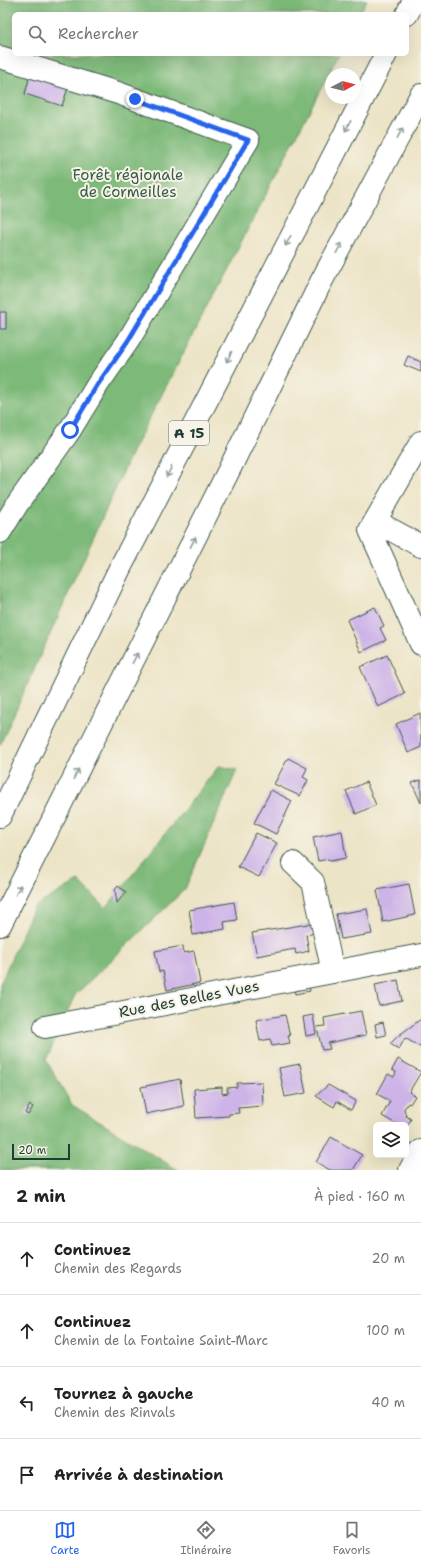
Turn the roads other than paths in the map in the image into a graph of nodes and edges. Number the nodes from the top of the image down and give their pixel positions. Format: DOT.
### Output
graph roads {
  1 [pos="414,0"];
  2 [pos="408,12"];
  3 [pos="385,56"];
  4 [pos="0,57"];
  5 [pos="421,95"];
  6 [pos="421,442"];
  7 [pos="375,521"];
  8 [pos="0,532"];
  9 [pos="421,546"];
  10 [pos="421,644"];
  11 [pos="0,816"];
  12 [pos="293,863"];
  13 [pos="0,925"];
  14 [pos="421,955"];
  15 [pos="333,972"];
  16 [pos="45,1027"];
  17 [pos="421,1151"];
  18 [pos="410,1170"];
  1 -- 2 [label="main road"];
  3 -- 11 [label="main road, A 15, one-way"];
  4 -- 8 [label="main road"];
  13 -- 5 [label="main road, one-way"];
  6 -- 7 [label="main road"];
  7 -- 9 [label="main road"];
  7 -- 10 [label="main road"];
  12 -- 15 [label="main road"];
  14 -- 15 [label="main road, Rue des Belles Vues"];
  15 -- 16 [label="main road, Rue des Belles Vues"];
  17 -- 18 [label="main road"];
}
